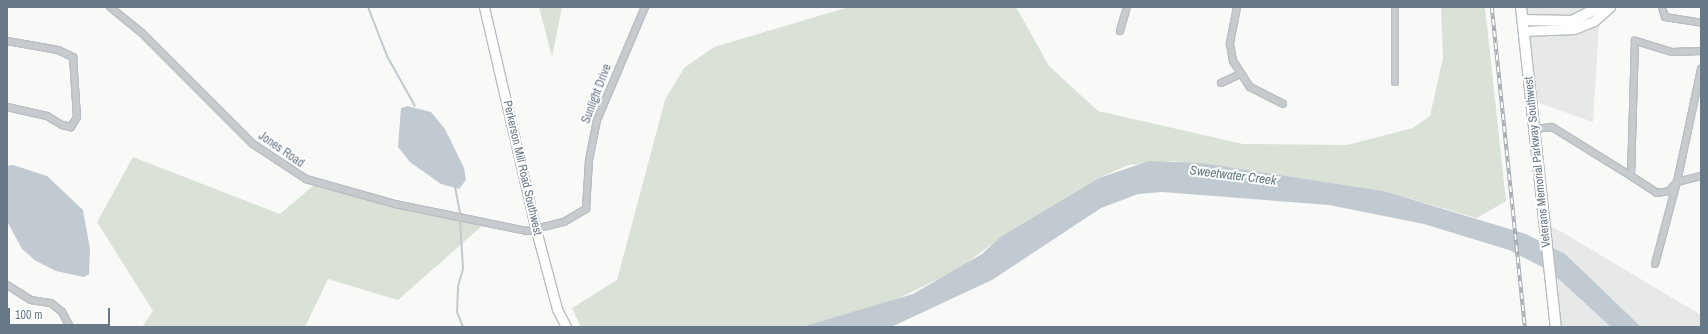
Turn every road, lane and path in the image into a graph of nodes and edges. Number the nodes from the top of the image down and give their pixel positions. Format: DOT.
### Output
graph roads {
  1 [pos="110,7"];
  2 [pos="484,7"];
  3 [pos="644,7"];
  4 [pos="1128,7"];
  5 [pos="1237,7"];
  6 [pos="1395,7"];
  7 [pos="1521,7"];
  8 [pos="1600,7"];
  9 [pos="1610,7"];
  10 [pos="1662,7"];
  11 [pos="1523,20"];
  12 [pos="1701,23"];
  13 [pos="1120,31"];
  14 [pos="1524,31"];
  15 [pos="7,41"];
  16 [pos="1701,51"];
  17 [pos="1701,69"];
  18 [pos="1240,74"];
  19 [pos="1395,82"];
  20 [pos="1221,84"];
  21 [pos="1283,104"];
  22 [pos="7,107"];
  23 [pos="1535,129"];
  24 [pos="1631,176"];
  25 [pos="1701,176"];
  26 [pos="1677,182"];
  27 [pos="536,230"];
  28 [pos="1655,264"];
  29 [pos="7,285"];
  30 [pos="70,327"];
  31 [pos="566,327"];
  32 [pos="1556,327"];
  1 -- 27 [label="street, Jones Road"];
  2 -- 27 [label="street, Perkerson Mill Road Southwest"];
  3 -- 27 [label="street, Sunlight Drive"];
  4 -- 13 [label="street"];
  5 -- 18 [label="street"];
  6 -- 19 [label="street"];
  7 -- 11 [label="main road, Veterans Memorial Parkway Southwest"];
  8 -- 11 [label="main road"];
  9 -- 14 [label="street"];
  10 -- 12 [label="street"];
  11 -- 14 [label="main road, Veterans Memorial Parkway Southwest"];
  14 -- 23 [label="main road, Veterans Memorial Parkway Southwest"];
  15 -- 22 [label="street"];
  16 -- 24 [label="street"];
  17 -- 26 [label="street"];
  18 -- 20 [label="street"];
  18 -- 21 [label="street"];
  23 -- 24 [label="street"];
  23 -- 32 [label="main road, Veterans Memorial Parkway Southwest"];
  24 -- 26 [label="street"];
  25 -- 26 [label="street"];
  26 -- 28 [label="street"];
  27 -- 31 [label="street, Perkerson Mill Road Southwest"];
  29 -- 30 [label="street"];
}
